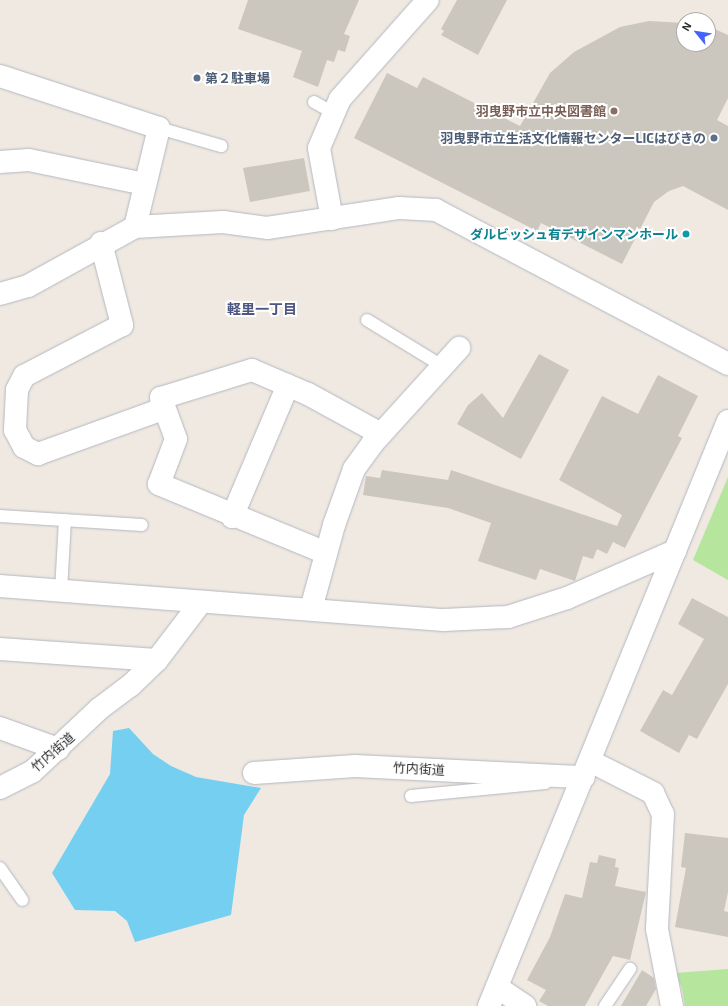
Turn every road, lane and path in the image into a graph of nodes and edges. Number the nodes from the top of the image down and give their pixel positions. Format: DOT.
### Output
graph roads {
  1 [pos="428,0"];
  2 [pos="0,76"];
  3 [pos="314,102"];
  4 [pos="334,113"];
  5 [pos="159,128"];
  6 [pos="221,146"];
  7 [pos="0,162"];
  8 [pos="146,184"];
  9 [pos="332,219"];
  10 [pos="135,227"];
  11 [pos="101,243"];
  12 [pos="0,294"];
  13 [pos="367,320"];
  14 [pos="459,348"];
  15 [pos="728,364"];
  16 [pos="444,367"];
  17 [pos="288,385"];
  18 [pos="163,409"];
  19 [pos="728,421"];
  20 [pos="8,429"];
  21 [pos="381,434"];
  22 [pos="0,516"];
  23 [pos="232,516"];
  24 [pos="65,520"];
  25 [pos="142,525"];
  26 [pos="675,551"];
  27 [pos="326,553"];
  28 [pos="0,586"];
  29 [pos="61,591"];
  30 [pos="201,602"];
  31 [pos="311,609"];
  32 [pos="0,649"];
  33 [pos="157,660"];
  34 [pos="0,728"];
  35 [pos="58,749"];
  36 [pos="587,769"];
  37 [pos="254,772"];
  38 [pos="0,788"];
  39 [pos="411,796"];
  40 [pos="0,868"];
  41 [pos="22,900"];
  42 [pos="630,968"];
  43 [pos="493,996"];
  44 [pos="525,1006"];
  45 [pos="605,1006"];
  46 [pos="672,1006"];
  1 -- 4 [label="street"];
  2 -- 5 [label="street"];
  3 -- 4 [label="lane"];
  4 -- 9 [label="street"];
  5 -- 6 [label="lane"];
  5 -- 8 [label="street"];
  7 -- 8 [label="street"];
  8 -- 10 [label="street"];
  9 -- 10 [label="street"];
  9 -- 15 [label="street"];
  10 -- 11 [label="street"];
  11 -- 12 [label="street"];
  11 -- 20 [label="street"];
  13 -- 16 [label="lane"];
  14 -- 16 [label="street"];
  16 -- 21 [label="street"];
  17 -- 18 [label="street"];
  17 -- 21 [label="street"];
  17 -- 23 [label="street"];
  18 -- 20 [label="street"];
  18 -- 23 [label="street"];
  19 -- 26 [label="street"];
  21 -- 27 [label="street"];
  22 -- 24 [label="lane"];
  23 -- 27 [label="street"];
  24 -- 25 [label="lane"];
  24 -- 29 [label="lane"];
  26 -- 31 [label="street"];
  26 -- 36 [label="street"];
  27 -- 31 [label="street"];
  28 -- 29 [label="street"];
  29 -- 30 [label="street"];
  30 -- 31 [label="street"];
  30 -- 33 [label="street, 竹内街道"];
  32 -- 33 [label="street"];
  33 -- 35 [label="street, 竹内街道"];
  34 -- 35 [label="street"];
  35 -- 38 [label="street, 竹内街道"];
  36 -- 37 [label="street, 竹内街道"];
  36 -- 39 [label="lane"];
  36 -- 43 [label="street"];
  36 -- 46 [label="street"];
  40 -- 41 [label="lane"];
  42 -- 45 [label="lane"];
  43 -- 44 [label="street"];
}
